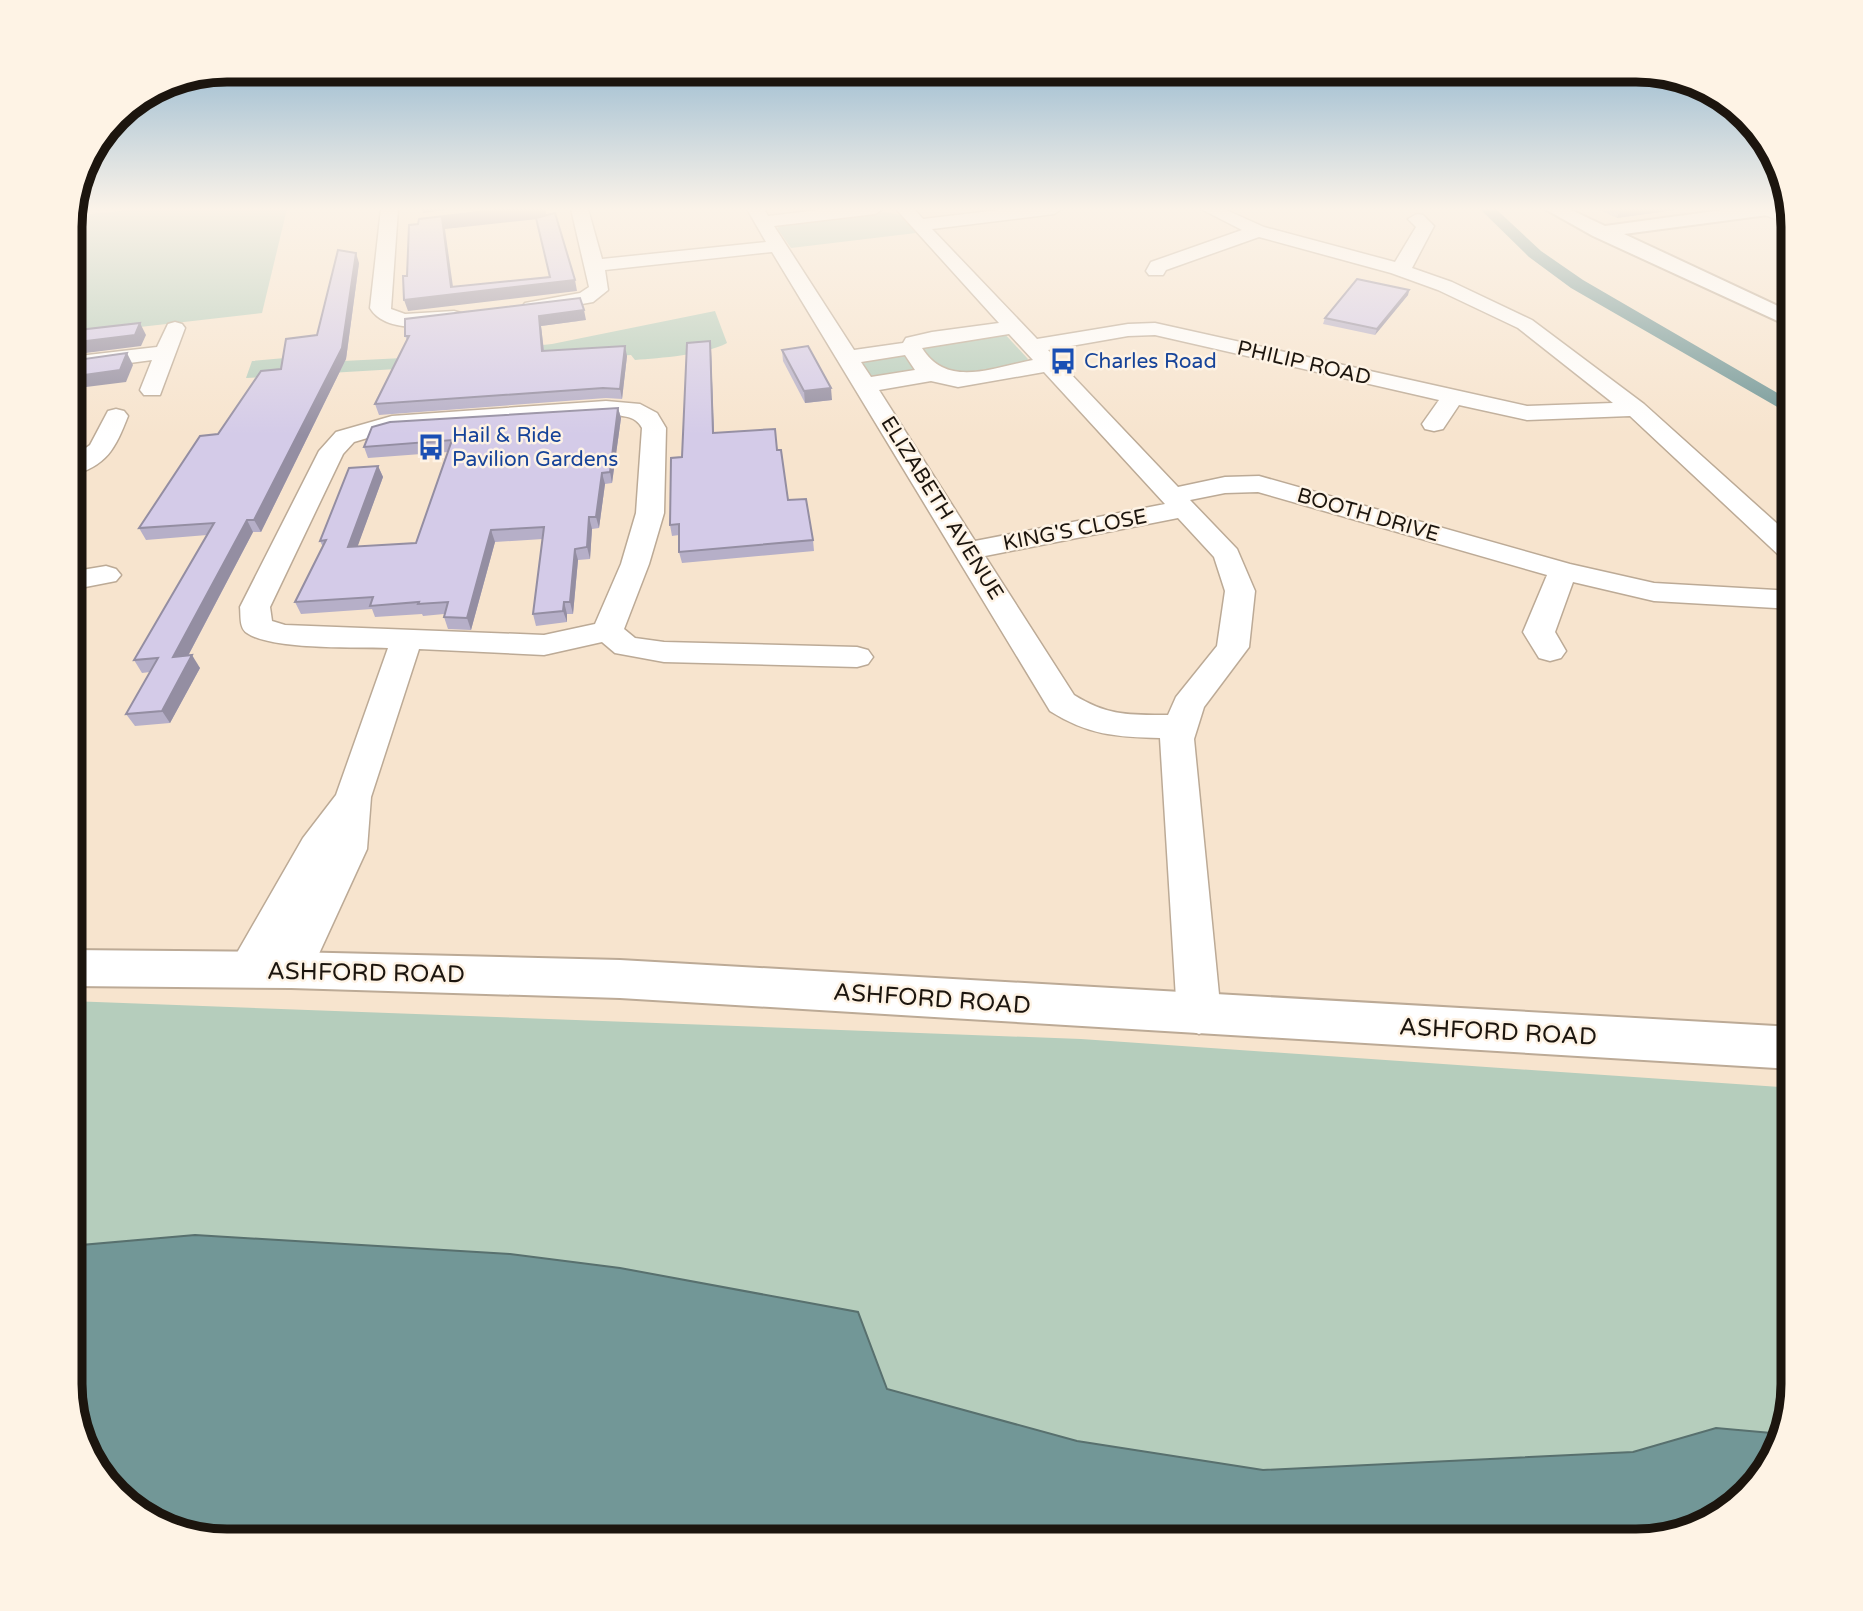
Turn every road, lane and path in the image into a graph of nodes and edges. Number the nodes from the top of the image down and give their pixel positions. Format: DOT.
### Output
graph roads {
  1 [pos="384,284"];
  2 [pos="599,284"];
  3 [pos="800,284"];
  4 [pos="973,284"];
  5 [pos="1440,284"];
  6 [pos="1714,284"];
  7 [pos="516,309"];
  8 [pos="477,313"];
  9 [pos="1781,315"];
  10 [pos="1012,327"];
  11 [pos="175,328"];
  12 [pos="911,348"];
  13 [pos="166,352"];
  14 [pos="1041,355"];
  15 [pos="847,358"];
  16 [pos="83,362"];
  17 [pos="931,374"];
  18 [pos="865,385"];
  19 [pos="152,390"];
  20 [pos="1451,398"];
  21 [pos="1636,409"];
  22 [pos="116,416"];
  23 [pos="1434,425"];
  24 [pos="83,463"];
  25 [pos="1177,503"];
  26 [pos="1781,542"];
  27 [pos="968,551"];
  28 [pos="1563,571"];
  29 [pos="106,575"];
  30 [pos="83,579"];
  31 [pos="1781,599"];
  32 [pos="608,631"];
  33 [pos="406,641"];
  34 [pos="839,650"];
  35 [pos="1550,651"];
  36 [pos="1181,727"];
  37 [pos="83,968"];
  38 [pos="270,970"];
  39 [pos="1199,1015"];
  40 [pos="1781,1047"];
  1 -- 8 [label="street"];
  2 -- 7 [label="street"];
  3 -- 15 [label="street, ELIZABETH AVENUE"];
  4 -- 10 [label="street"];
  5 -- 21 [label="street"];
  6 -- 9 [label="main road"];
  10 -- 12 [label="street"];
  10 -- 14 [label="street"];
  11 -- 13 [label="street"];
  12 -- 15 [label="street"];
  12 -- 17 [label="street"];
  13 -- 16 [label="street"];
  13 -- 19 [label="street"];
  14 -- 17 [label="street, PHILIP ROAD"];
  14 -- 20 [label="street, PHILIP ROAD"];
  14 -- 25 [label="street"];
  15 -- 18 [label="street, ELIZABETH AVENUE"];
  17 -- 18 [label="street, PHILIP ROAD"];
  18 -- 27 [label="street, ELIZABETH AVENUE"];
  20 -- 21 [label="street, PHILIP ROAD"];
  20 -- 23 [label="street"];
  21 -- 26 [label="street"];
  22 -- 24 [label="street"];
  25 -- 27 [label="street, KING'S CLOSE"];
  25 -- 28 [label="street, BOOTH DRIVE"];
  25 -- 36 [label="street"];
  27 -- 36 [label="street, ELIZABETH AVENUE"];
  28 -- 31 [label="street, BOOTH DRIVE"];
  28 -- 35 [label="street"];
  29 -- 30 [label="street"];
  32 -- 33 [label="street"];
  32 -- 33 [label="street"];
  32 -- 34 [label="street"];
  33 -- 38 [label="street"];
  36 -- 39 [label="street"];
  37 -- 38 [label="main road, ASHFORD ROAD"];
  38 -- 39 [label="main road, ASHFORD ROAD"];
  39 -- 40 [label="main road, ASHFORD ROAD"];
}
